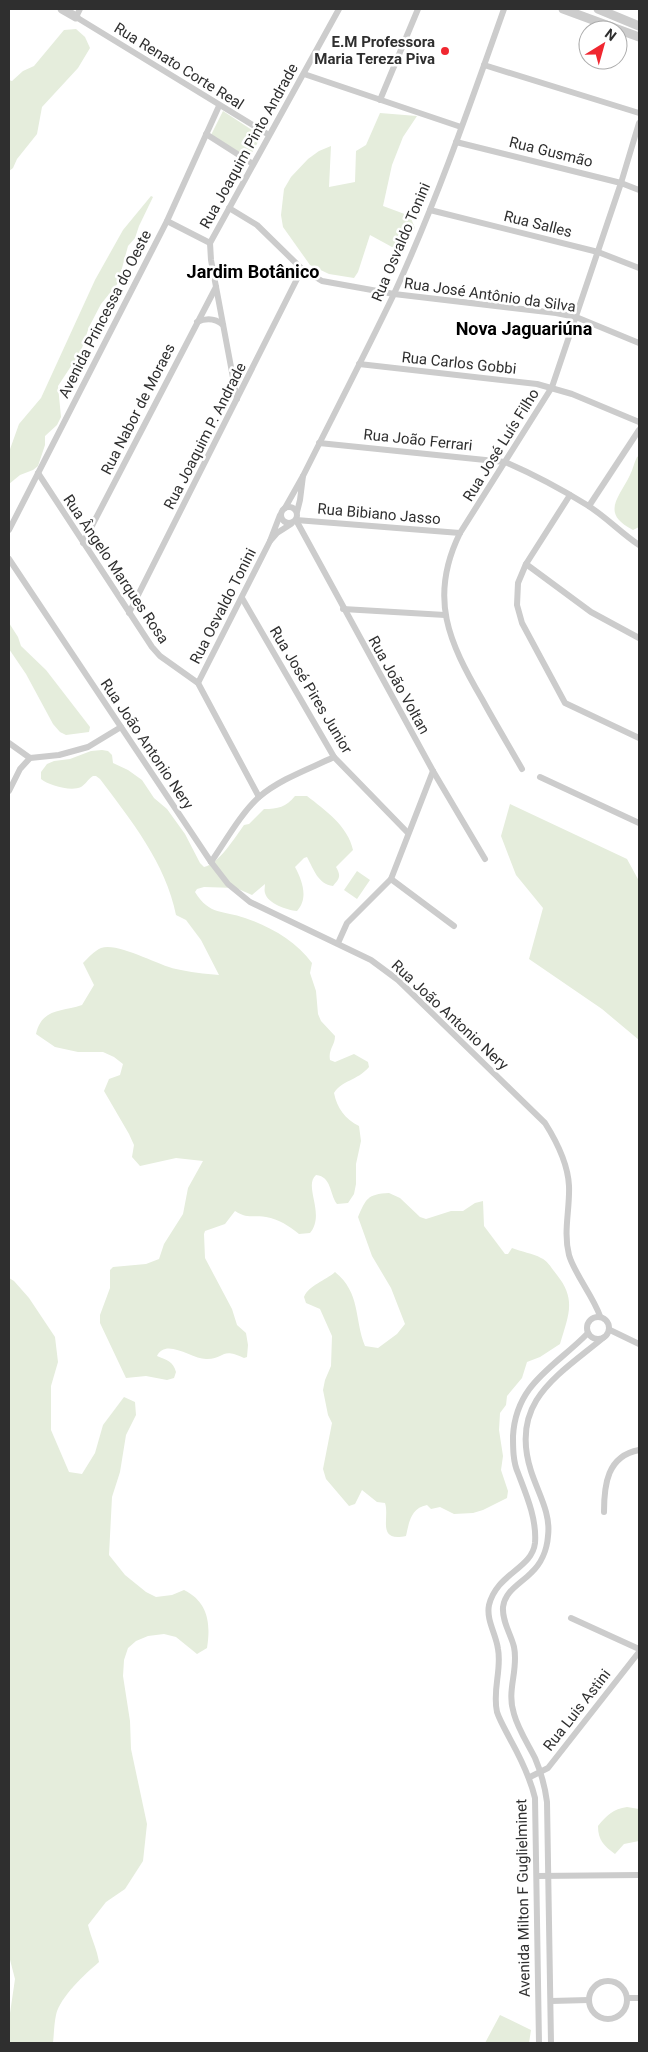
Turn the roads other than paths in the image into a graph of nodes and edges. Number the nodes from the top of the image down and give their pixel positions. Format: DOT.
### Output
graph roads {
  1 [pos="62,9"];
  2 [pos="339,9"];
  3 [pos="418,9"];
  4 [pos="504,9"];
  5 [pos="563,9"];
  6 [pos="598,9"];
  7 [pos="78,13"];
  8 [pos="639,26"];
  9 [pos="639,37"];
  10 [pos="484,65"];
  11 [pos="304,74"];
  12 [pos="380,100"];
  13 [pos="219,106"];
  14 [pos="639,113"];
  15 [pos="639,123"];
  16 [pos="461,127"];
  17 [pos="206,134"];
  18 [pos="269,135"];
  19 [pos="456,142"];
  20 [pos="253,164"];
  21 [pos="621,183"];
  22 [pos="639,190"];
  23 [pos="229,208"];
  24 [pos="430,210"];
  25 [pos="167,220"];
  26 [pos="210,243"];
  27 [pos="598,252"];
  28 [pos="639,268"];
  29 [pos="302,269"];
  30 [pos="216,286"];
  31 [pos="394,294"];
  32 [pos="576,317"];
  33 [pos="197,322"];
  34 [pos="223,325"];
  35 [pos="639,344"];
  36 [pos="359,364"];
  37 [pos="552,387"];
  38 [pos="237,399"];
  39 [pos="639,422"];
  40 [pos="639,430"];
  41 [pos="319,443"];
  42 [pos="505,462"];
  43 [pos="38,473"];
  44 [pos="302,476"];
  45 [pos="570,495"];
  46 [pos="589,506"];
  47 [pos="285,508"];
  48 [pos="297,512"];
  49 [pos="280,515"];
  50 [pos="294,522"];
  51 [pos="9,530"];
  52 [pos="460,533"];
  53 [pos="270,541"];
  54 [pos="83,543"];
  55 [pos="639,545"];
  56 [pos="9,560"];
  57 [pos="526,564"];
  58 [pos="242,598"];
  59 [pos="343,608"];
  60 [pos="129,613"];
  61 [pos="445,615"];
  62 [pos="639,638"];
  63 [pos="198,683"];
  64 [pos="121,727"];
  65 [pos="639,738"];
  66 [pos="9,743"];
  67 [pos="334,757"];
  68 [pos="30,758"];
  69 [pos="522,769"];
  70 [pos="433,771"];
  71 [pos="540,776"];
  72 [pos="9,791"];
  73 [pos="259,797"];
  74 [pos="639,823"];
  75 [pos="408,833"];
  76 [pos="485,859"];
  77 [pos="211,862"];
  78 [pos="391,878"];
  79 [pos="454,926"];
  80 [pos="338,943"];
  81 [pos="600,1316"];
  82 [pos="610,1330"];
  83 [pos="588,1333"];
  84 [pos="603,1338"];
  85 [pos="639,1344"];
  86 [pos="639,1450"];
  87 [pos="604,1512"];
  88 [pos="571,1618"];
  89 [pos="639,1651"];
  90 [pos="540,1772"];
  91 [pos="530,1777"];
  92 [pos="639,1875"];
  93 [pos="537,1876"];
  94 [pos="548,1876"];
  95 [pos="627,1998"];
  96 [pos="639,1998"];
  97 [pos="589,2000"];
  98 [pos="551,2001"];
  99 [pos="539,2043"];
  100 [pos="552,2043"];
  1 -- 7 [label="street"];
  2 -- 11 [label="street, Rua Joaquim Pinto Andrade"];
  3 -- 12 [label="street"];
  4 -- 10 [label="street, Rua Osvaldo Tonini"];
  5 -- 9 [label="street"];
  6 -- 8 [label="street"];
  7 -- 13 [label="street, Rua Renato Corte Real"];
  10 -- 14 [label="street"];
  10 -- 16 [label="street, Rua Osvaldo Tonini"];
  11 -- 12 [label="street"];
  11 -- 18 [label="street, Rua Joaquim Pinto Andrade"];
  12 -- 16 [label="street"];
  13 -- 17 [label="street, Avenida Princessa do Oeste"];
  13 -- 18 [label="street, Rua Renato Corte Real"];
  15 -- 21 [label="street, Rua José Luís Filho"];
  16 -- 19 [label="street, Rua Osvaldo Tonini"];
  17 -- 20 [label="street"];
  17 -- 25 [label="street, Avenida Princessa do Oeste"];
  18 -- 20 [label="street, Rua Joaquim Pinto Andrade"];
  19 -- 21 [label="street, Rua Gusmão"];
  19 -- 24 [label="street, Rua Osvaldo Tonini"];
  20 -- 23 [label="street, Rua Joaquim Pinto Andrade"];
  21 -- 22 [label="street, Rua Gusmão"];
  21 -- 27 [label="street, Rua José Luís Filho"];
  23 -- 26 [label="street, Rua Joaquim Pinto Andrade"];
  23 -- 29 [label="street, Rua José Antônio da Silva"];
  24 -- 27 [label="street, Rua Salles"];
  24 -- 31 [label="street, Rua Osvaldo Tonini"];
  25 -- 26 [label="street"];
  25 -- 43 [label="street, Avenida Princessa do Oeste"];
  26 -- 30 [label="street"];
  27 -- 28 [label="street, Rua Salles"];
  27 -- 32 [label="street, Rua José Luís Filho"];
  29 -- 31 [label="street, Rua José Antônio da Silva"];
  29 -- 38 [label="street, Rua Joaquim P. Andrade"];
  30 -- 33 [label="street, Rua Nabor de Moraes"];
  30 -- 34 [label="street"];
  31 -- 32 [label="street, Rua José Antônio da Silva"];
  31 -- 36 [label="street, Rua Osvaldo Tonini"];
  32 -- 35 [label="street, Rua José Antônio da Silva"];
  32 -- 37 [label="street, Rua José Luís Filho"];
  33 -- 34 [label="street"];
  33 -- 54 [label="street, Rua Nabor de Moraes"];
  34 -- 38 [label="street"];
  36 -- 37 [label="street, Rua Carlos Gobbi"];
  36 -- 41 [label="street, Rua Osvaldo Tonini"];
  37 -- 39 [label="street, Rua Carlos Gobbi"];
  37 -- 42 [label="street, Rua José Luís Filho"];
  38 -- 60 [label="street, Rua Joaquim P. Andrade"];
  40 -- 46 [label="street"];
  41 -- 42 [label="street, Rua João Ferrari"];
  41 -- 44 [label="street, Rua Osvaldo Tonini"];
  42 -- 45 [label="street, Rua João Ferrari"];
  42 -- 52 [label="street, Rua José Luís Filho"];
  43 -- 51 [label="street, Avenida Princessa do Oeste"];
  43 -- 54 [label="street, Rua Ângelo Marques Rosa"];
  44 -- 47 [label="street, Rua Osvaldo Tonini"];
  44 -- 48 [label="street, Rua Osvaldo Tonini"];
  45 -- 46 [label="street, Rua João Ferrari"];
  45 -- 57 [label="street"];
  46 -- 55 [label="street, Rua João Ferrari"];
  47 -- 48 [label="street"];
  47 -- 49 [label="street, Rua Osvaldo Tonini"];
  48 -- 50 [label="street, Rua Osvaldo Tonini"];
  49 -- 50 [label="street"];
  49 -- 53 [label="street, Rua Osvaldo Tonini"];
  50 -- 52 [label="street, Rua Bibiano Jasso"];
  50 -- 53 [label="street, Rua Osvaldo Tonini"];
  50 -- 59 [label="street, Rua João Voltan"];
  52 -- 61 [label="street, Rua José Luís Filho"];
  53 -- 58 [label="street, Rua Osvaldo Tonini"];
  54 -- 60 [label="street, Rua Ângelo Marques Rosa"];
  56 -- 64 [label="street, Rua João Antonio Nery"];
  57 -- 62 [label="street"];
  57 -- 65 [label="street"];
  58 -- 63 [label="street, Rua Osvaldo Tonini"];
  58 -- 67 [label="street, Rua José Pires Junior"];
  59 -- 61 [label="street"];
  59 -- 70 [label="street, Rua João Voltan"];
  60 -- 63 [label="street, Rua Ângelo Marques Rosa"];
  61 -- 69 [label="street, Rua José Luís Filho"];
  63 -- 73 [label="street, Rua Ângelo Marques Rosa"];
  64 -- 68 [label="street"];
  64 -- 77 [label="street, Rua João Antonio Nery"];
  66 -- 68 [label="street"];
  67 -- 73 [label="street"];
  67 -- 75 [label="street, Rua José Pires Junior"];
  68 -- 72 [label="street"];
  70 -- 75 [label="street"];
  70 -- 76 [label="street, Rua João Voltan"];
  71 -- 74 [label="street"];
  73 -- 77 [label="street"];
  75 -- 78 [label="street"];
  77 -- 80 [label="street, Rua João Antonio Nery"];
  78 -- 79 [label="street"];
  78 -- 80 [label="street"];
  80 -- 81 [label="street, Rua João Antonio Nery"];
  81 -- 82 [label="street"];
  81 -- 83 [label="street"];
  82 -- 84 [label="street"];
  82 -- 85 [label="street"];
  83 -- 84 [label="street"];
  83 -- 91 [label="street, Avenida Milton F Guglielminet"];
  84 -- 90 [label="street, Avenida Milton F Guglielminet"];
  86 -- 87 [label="street"];
  88 -- 89 [label="street"];
  89 -- 90 [label="street, Rua Luis Astini"];
  90 -- 91 [label="street, Rua Luis Astini"];
  90 -- 94 [label="street, Avenida Milton F Guglielminet"];
  91 -- 93 [label="street, Avenida Milton F Guglielminet"];
  92 -- 94 [label="street"];
  93 -- 94 [label="street"];
  93 -- 99 [label="street, Avenida Milton F Guglielminet"];
  94 -- 98 [label="street, Avenida Milton F Guglielminet"];
  95 -- 96 [label="street"];
  95 -- 97 [label="street"];
  95 -- 97 [label="street"];
  97 -- 98 [label="street"];
  98 -- 100 [label="street, Avenida Milton F Guglielminet"];
}
